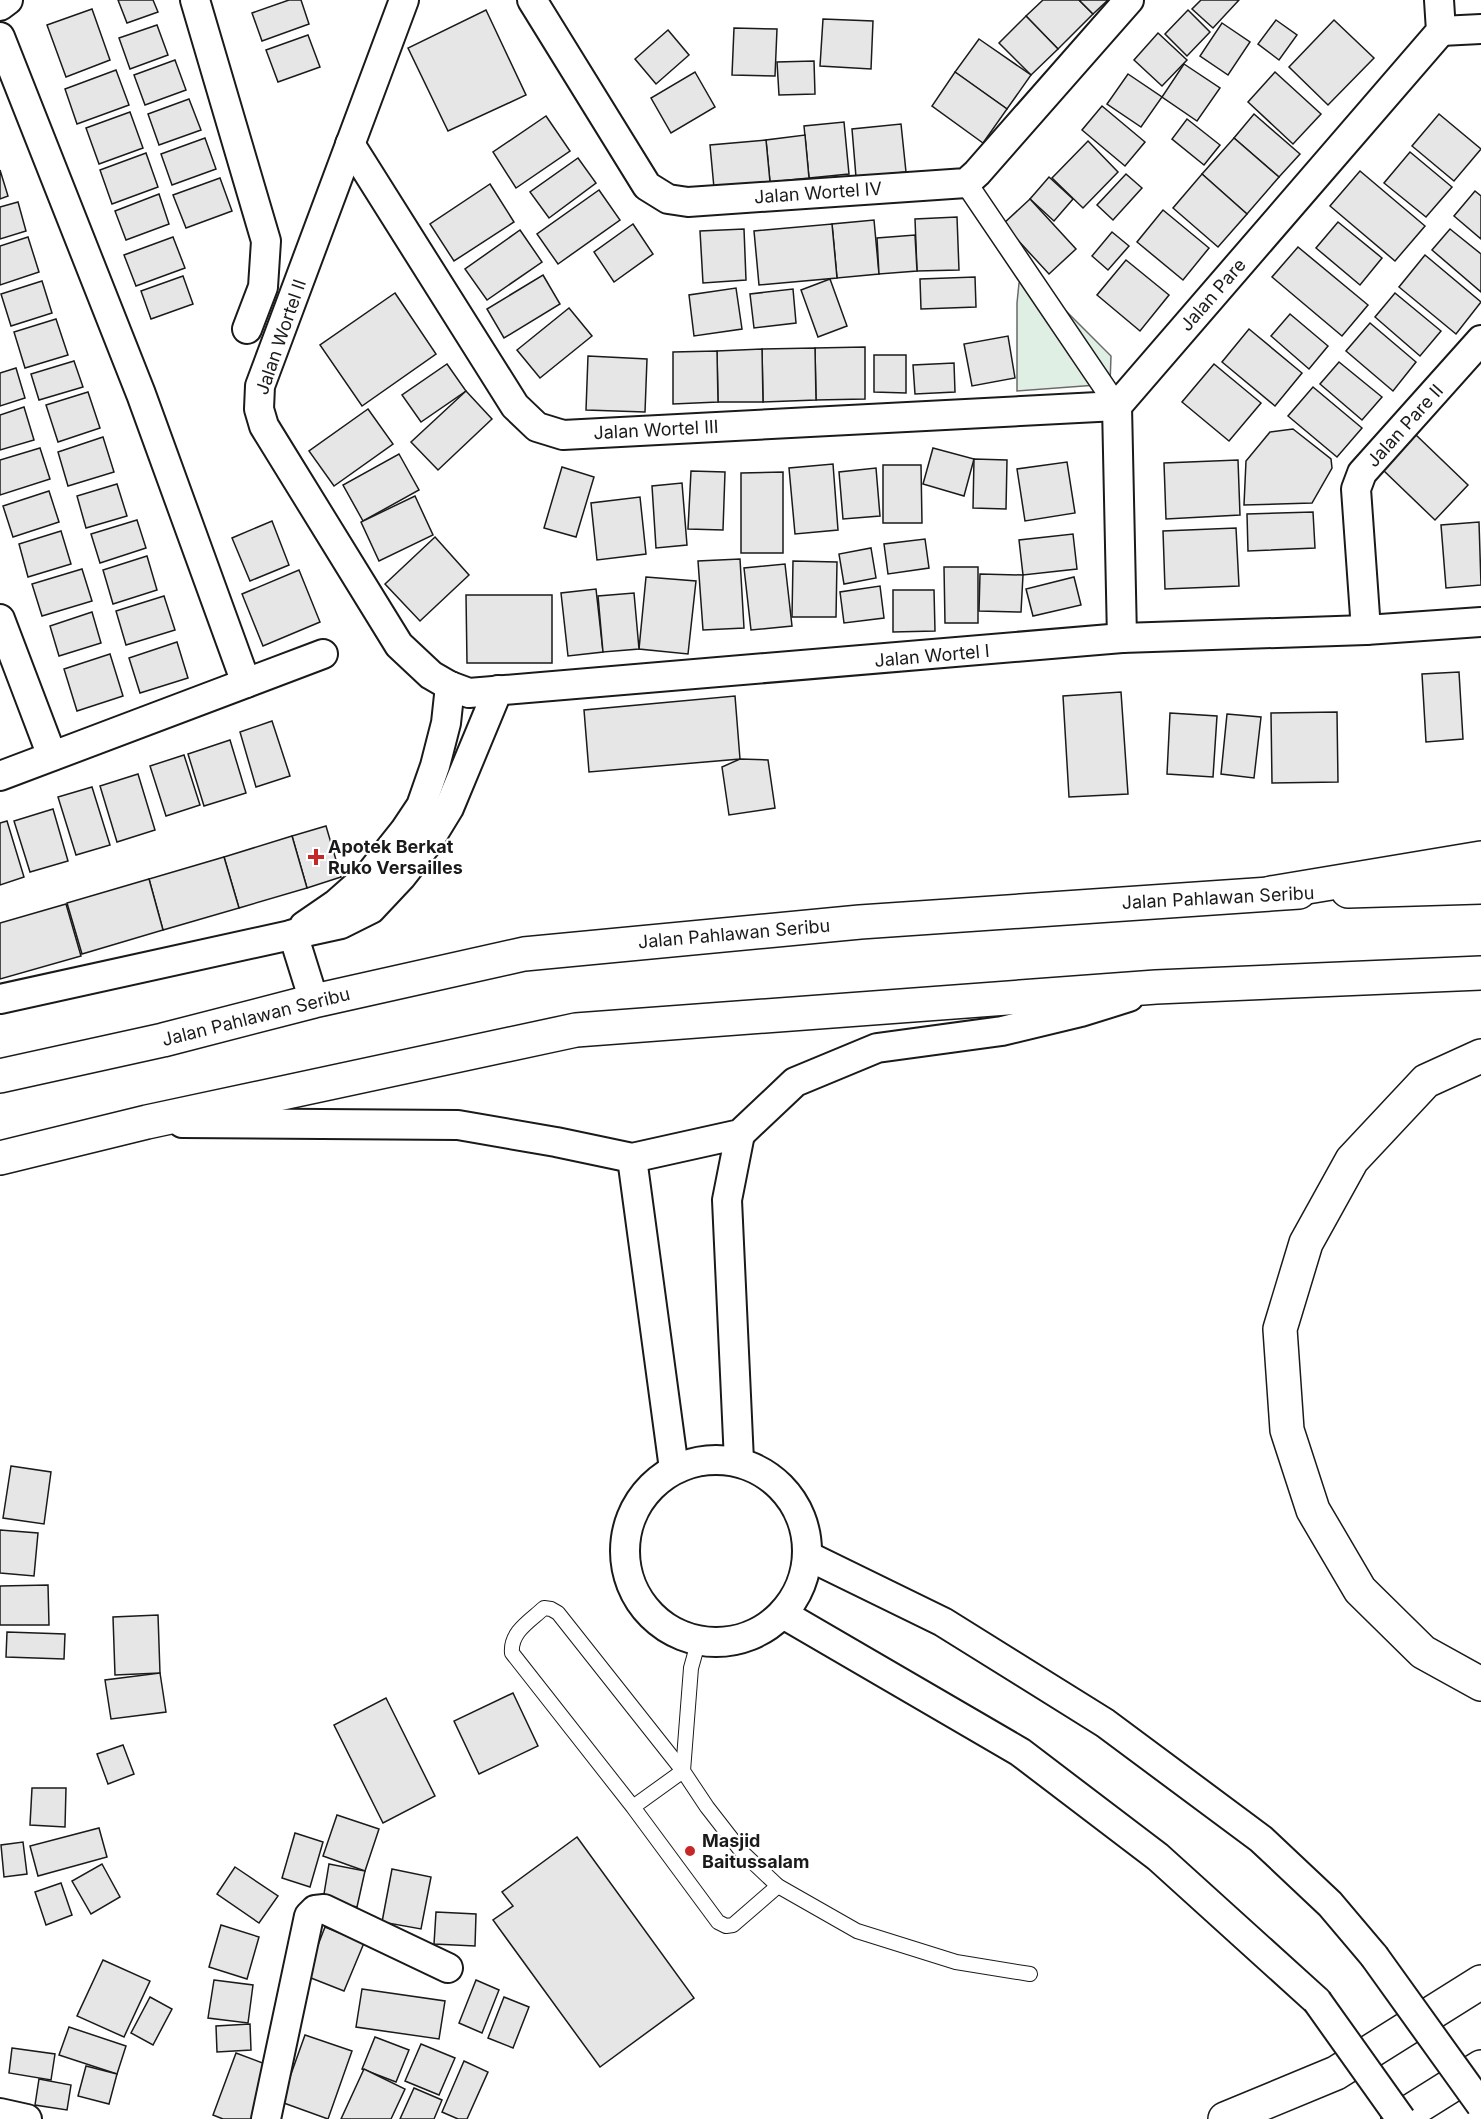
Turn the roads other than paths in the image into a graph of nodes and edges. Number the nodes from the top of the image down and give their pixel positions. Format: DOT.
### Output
graph roads {
  1 [pos="8,0"];
  2 [pos="195,0"];
  3 [pos="405,0"];
  4 [pos="532,0"];
  5 [pos="1130,0"];
  6 [pos="1439,0"];
  7 [pos="0,6"];
  8 [pos="1481,29"];
  9 [pos="1441,31"];
  10 [pos="0,37"];
  11 [pos="350,144"];
  12 [pos="966,183"];
  13 [pos="247,329"];
  14 [pos="1476,354"];
  15 [pos="1117,406"];
  16 [pos="0,619"];
  17 [pos="1481,622"];
  18 [pos="1366,630"];
  19 [pos="1122,639"];
  20 [pos="323,654"];
  21 [pos="246,683"];
  22 [pos="450,686"];
  23 [pos="498,690"];
  24 [pos="52,756"];
  25 [pos="0,776"];
  26 [pos="1481,858"];
  27 [pos="1481,887"];
  28 [pos="1271,893"];
  29 [pos="293,934"];
  30 [pos="1481,973"];
  31 [pos="1156,987"];
  32 [pos="0,999"];
  33 [pos="314,1001"];
  34 [pos="1481,1056"];
  35 [pos="0,1076"];
  36 [pos="147,1122"];
  37 [pos="740,1134"];
  38 [pos="0,1158"];
  39 [pos="632,1158"];
  40 [pos="739,1461"];
  41 [pos="674,1469"];
  42 [pos="808,1556"];
  43 [pos="783,1614"];
  44 [pos="698,1643"];
  45 [pos="1481,1684"];
  46 [pos="683,1771"];
  47 [pos="633,1807"];
  48 [pos="778,1886"];
  49 [pos="448,1968"];
  50 [pos="1030,1974"];
  51 [pos="1481,1982"];
  52 [pos="1481,2067"];
  53 [pos="1481,2105"];
  54 [pos="0,2113"];
  55 [pos="27,2119"];
  56 [pos="266,2119"];
  57 [pos="1225,2119"];
  58 [pos="1399,2119"];
  1 -- 7 [label="street"];
  2 -- 13 [label="street"];
  3 -- 11 [label="street, Jalan Wortel II"];
  4 -- 12 [label="street, Jalan Wortel IV"];
  5 -- 12 [label="street"];
  6 -- 9 [label="street"];
  8 -- 9 [label="street"];
  9 -- 15 [label="street, Jalan Pare"];
  10 -- 21 [label="street"];
  11 -- 15 [label="street, Jalan Wortel III"];
  11 -- 22 [label="street, Jalan Wortel II"];
  12 -- 15 [label="street"];
  14 -- 18 [label="street, Jalan Pare II"];
  15 -- 19 [label="street"];
  16 -- 24 [label="street"];
  17 -- 18 [label="street, Jalan Wortel I"];
  18 -- 19 [label="street, Jalan Wortel I"];
  19 -- 23 [label="street, Jalan Wortel I"];
  20 -- 21 [label="street"];
  21 -- 24 [label="street"];
  22 -- 23 [label="street, Jalan Wortel II"];
  22 -- 29 [label="street"];
  23 -- 29 [label="street"];
  24 -- 25 [label="street"];
  26 -- 28 [label="main road"];
  27 -- 28 [label="main road, Jalan Pahlawan Seribu"];
  28 -- 33 [label="main road, Jalan Pahlawan Seribu"];
  29 -- 32 [label="street"];
  29 -- 33 [label="street"];
  30 -- 31 [label="main road"];
  31 -- 36 [label="main road"];
  31 -- 37 [label="street"];
  33 -- 35 [label="main road, Jalan Pahlawan Seribu"];
  34 -- 45 [label="main road"];
  36 -- 38 [label="main road"];
  36 -- 39 [label="street"];
  37 -- 39 [label="street"];
  37 -- 40 [label="street"];
  39 -- 41 [label="street"];
  40 -- 41 [label="street"];
  40 -- 42 [label="street"];
  41 -- 44 [label="street"];
  42 -- 43 [label="street"];
  42 -- 53 [label="street, bridge"];
  43 -- 44 [label="street"];
  43 -- 58 [label="street, bridge"];
  44 -- 46 [label="lane"];
  46 -- 47 [label="lane"];
  46 -- 47 [label="lane"];
  46 -- 48 [label="lane"];
  47 -- 48 [label="lane"];
  48 -- 50 [label="lane"];
  49 -- 56 [label="street"];
  51 -- 57 [label="main road"];
  52 -- 58 [label="main road"];
  54 -- 55 [label="street"];
}
